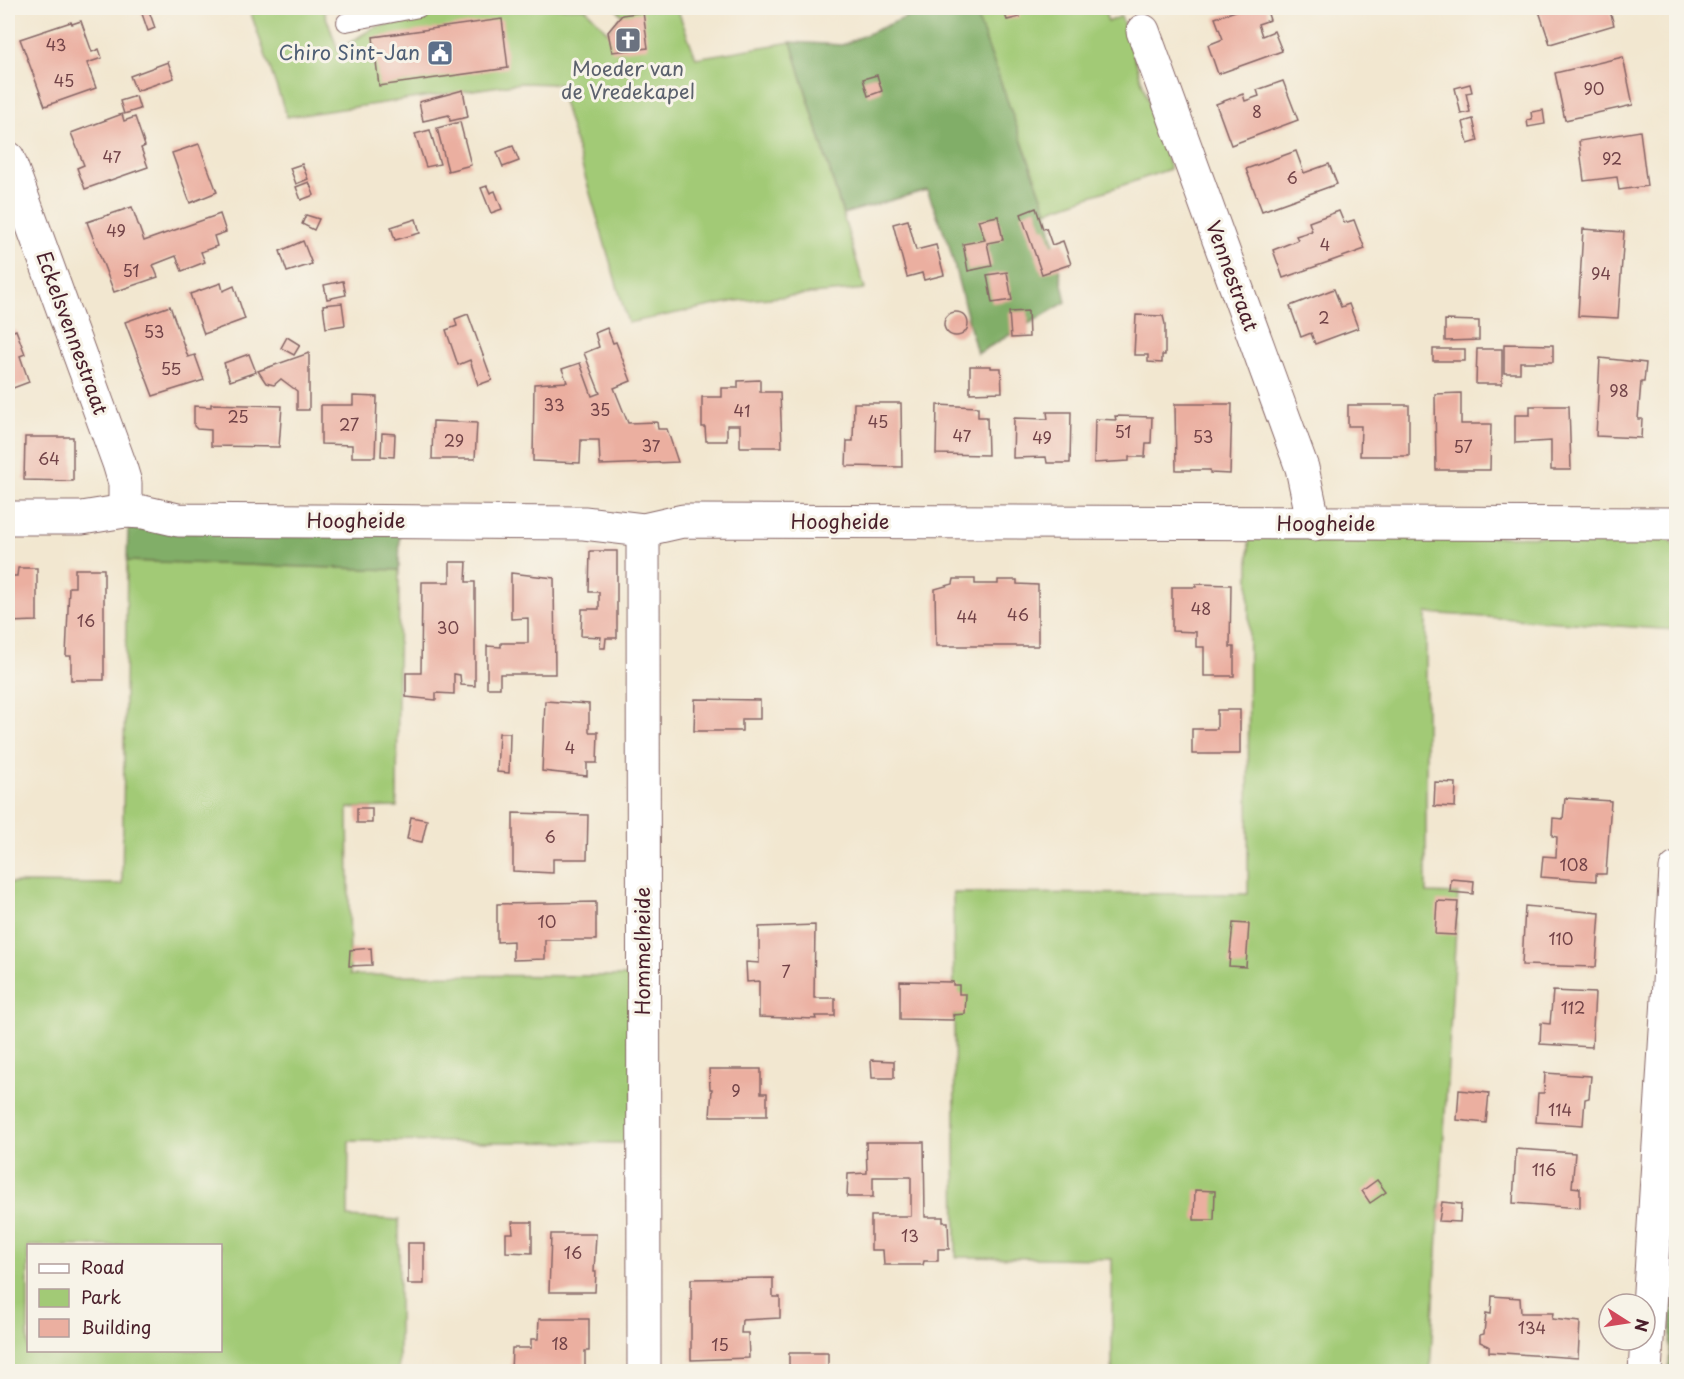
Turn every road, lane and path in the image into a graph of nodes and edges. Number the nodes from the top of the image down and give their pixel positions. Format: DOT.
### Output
graph roads {
  1 [pos="419,8"];
  2 [pos="346,22"];
  3 [pos="1143,31"];
  4 [pos="8,158"];
  5 [pos="125,511"];
  6 [pos="8,518"];
  7 [pos="1314,524"];
  8 [pos="1677,524"];
  9 [pos="643,530"];
  10 [pos="1677,869"];
  11 [pos="644,1371"];
  12 [pos="1645,1371"];
  1 -- 2 [label="lane"];
  3 -- 7 [label="street, Vennestraat"];
  4 -- 5 [label="street, Eckelsvennestraat"];
  5 -- 6 [label="street, Hoogheide"];
  5 -- 9 [label="street, Hoogheide"];
  7 -- 8 [label="street, Hoogheide"];
  7 -- 9 [label="street, Hoogheide"];
  9 -- 11 [label="street, Hommelheide"];
  10 -- 12 [label="street"];
}
